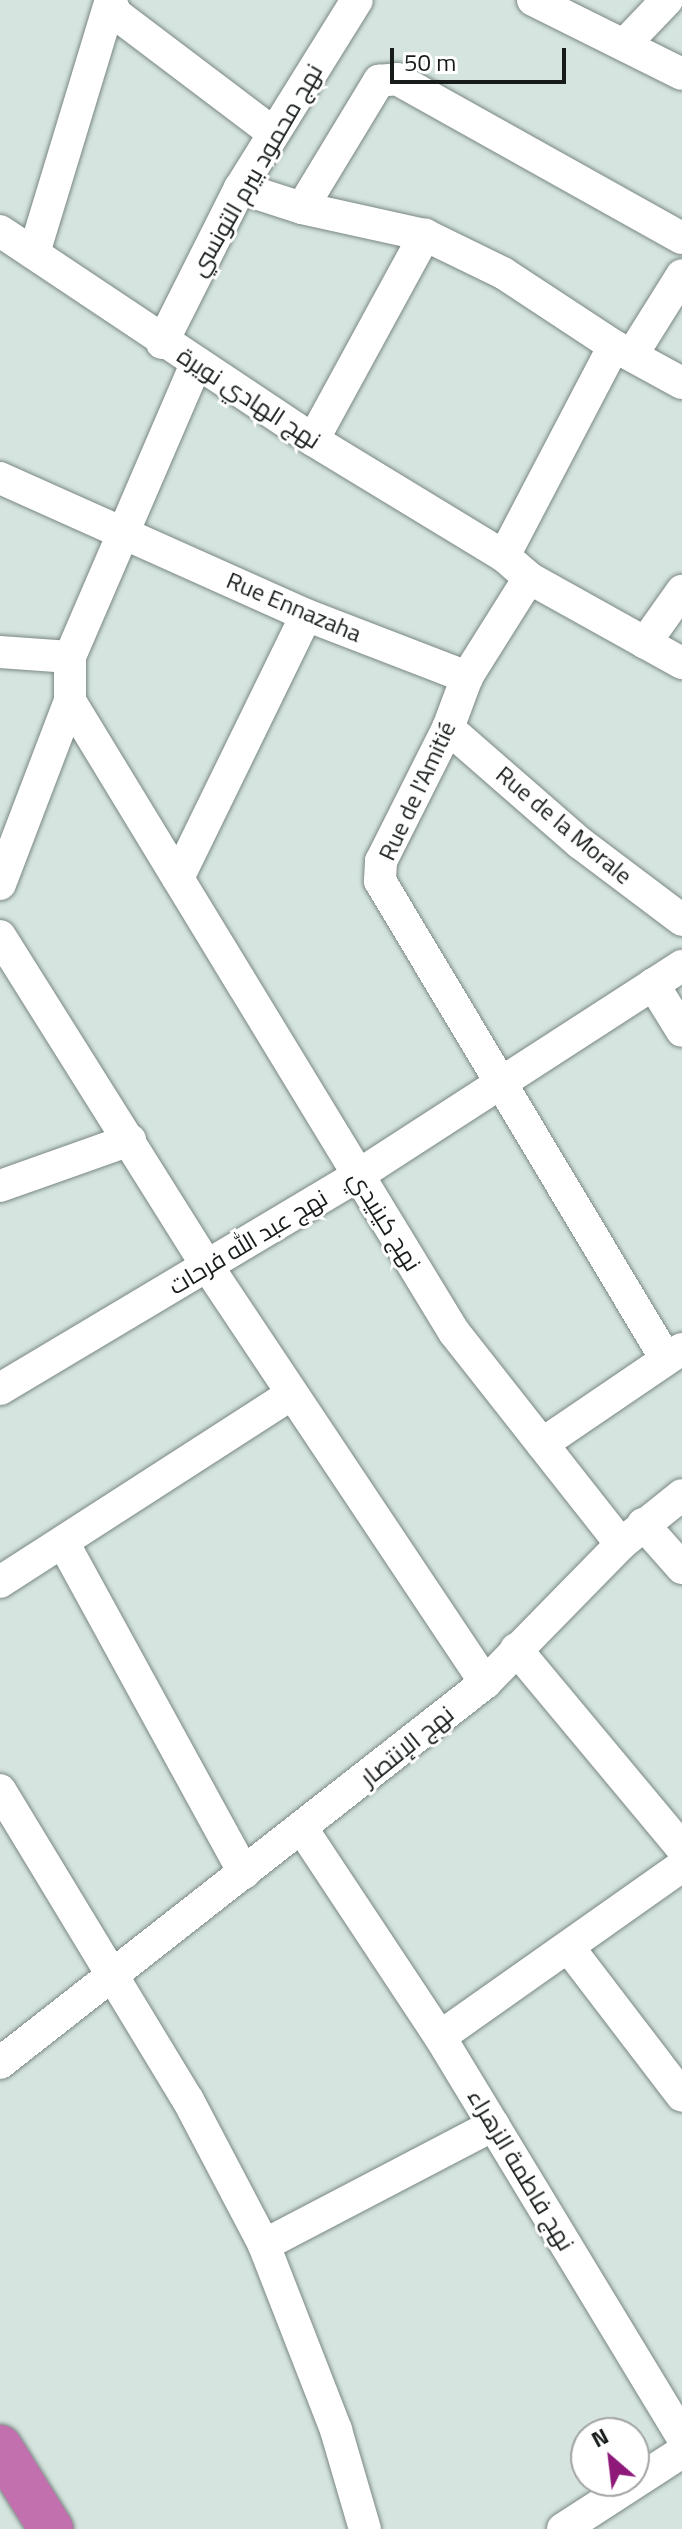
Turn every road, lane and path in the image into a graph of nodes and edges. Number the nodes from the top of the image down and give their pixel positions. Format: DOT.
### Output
graph roads {
  1 [pos="357,0"];
  2 [pos="533,0"];
  3 [pos="667,0"];
  4 [pos="110,3"];
  5 [pos="624,45"];
  6 [pos="682,74"];
  7 [pos="272,132"];
  8 [pos="240,188"];
  9 [pos="302,208"];
  10 [pos="0,231"];
  11 [pos="425,235"];
  12 [pos="682,238"];
  13 [pos="34,253"];
  14 [pos="682,275"];
  15 [pos="162,343"];
  16 [pos="623,350"];
  17 [pos="196,364"];
  18 [pos="682,383"];
  19 [pos="313,440"];
  20 [pos="0,478"];
  21 [pos="123,531"];
  22 [pos="504,556"];
  23 [pos="529,578"];
  24 [pos="682,591"];
  25 [pos="306,615"];
  26 [pos="645,643"];
  27 [pos="0,652"];
  28 [pos="70,657"];
  29 [pos="682,663"];
  30 [pos="467,677"];
  31 [pos="70,701"];
  32 [pos="448,728"];
  33 [pos="178,878"];
  34 [pos="0,884"];
  35 [pos="682,920"];
  36 [pos="0,936"];
  37 [pos="682,966"];
  38 [pos="9,969"];
  39 [pos="653,984"];
  40 [pos="682,1031"];
  41 [pos="498,1085"];
  42 [pos="130,1140"];
  43 [pos="357,1176"];
  44 [pos="0,1186"];
  45 [pos="208,1267"];
  46 [pos="674,1354"];
  47 [pos="0,1389"];
  48 [pos="292,1394"];
  49 [pos="542,1444"];
  50 [pos="682,1495"];
  51 [pos="632,1534"];
  52 [pos="64,1544"];
  53 [pos="682,1568"];
  54 [pos="0,1582"];
  55 [pos="516,1649"];
  56 [pos="485,1683"];
  57 [pos="0,1790"];
  58 [pos="303,1830"];
  59 [pos="682,1848"];
  60 [pos="682,1866"];
  61 [pos="244,1873"];
  62 [pos="569,1948"];
  63 [pos="111,1974"];
  64 [pos="440,2037"];
  65 [pos="0,2063"];
  66 [pos="680,2088"];
  67 [pos="494,2125"];
  68 [pos="264,2245"];
  69 [pos="680,2433"];
  70 [pos="0,2447"];
  71 [pos="51,2529"];
  72 [pos="365,2529"];
  73 [pos="563,2529"];
  1 -- 7 [label="street, نهج محمود بيرم التونسي"];
  2 -- 5 [label="street"];
  3 -- 5 [label="street"];
  4 -- 7 [label="street"];
  4 -- 13 [label="street"];
  5 -- 6 [label="street"];
  7 -- 8 [label="street, نهج محمود بيرم التونسي"];
  8 -- 9 [label="street"];
  8 -- 15 [label="street, نهج محمود بيرم التونسي"];
  9 -- 11 [label="street"];
  9 -- 12 [label="street"];
  10 -- 13 [label="street, نهج الهادي نويرة"];
  11 -- 16 [label="street"];
  11 -- 19 [label="street"];
  13 -- 15 [label="street, نهج الهادي نويرة"];
  14 -- 16 [label="street"];
  15 -- 17 [label="street, نهج الهادي نويرة"];
  16 -- 18 [label="street"];
  16 -- 22 [label="street"];
  17 -- 19 [label="street, نهج الهادي نويرة"];
  17 -- 21 [label="street"];
  19 -- 22 [label="street, نهج الهادي نويرة"];
  20 -- 21 [label="street, Rue Ennazaha"];
  21 -- 25 [label="street, Rue Ennazaha"];
  21 -- 28 [label="street"];
  22 -- 23 [label="street"];
  23 -- 26 [label="street"];
  23 -- 30 [label="street, Rue de l'Amitié"];
  24 -- 26 [label="street"];
  25 -- 30 [label="street, Rue Ennazaha"];
  25 -- 33 [label="street"];
  26 -- 29 [label="street"];
  27 -- 28 [label="street"];
  28 -- 31 [label="street"];
  30 -- 32 [label="street, Rue de l'Amitié"];
  31 -- 33 [label="street, نهج كينيدي"];
  31 -- 34 [label="street"];
  32 -- 35 [label="street, Rue de la Morale"];
  32 -- 41 [label="street, Rue de l'Amitié"];
  33 -- 43 [label="street, نهج كينيدي"];
  36 -- 38 [label="street"];
  37 -- 39 [label="street, نهج عبد الله فرحات"];
  38 -- 42 [label="street"];
  39 -- 40 [label="street"];
  39 -- 41 [label="street, نهج عبد الله فرحات"];
  41 -- 43 [label="street, نهج عبد الله فرحات"];
  41 -- 46 [label="street, Rue de l'Amitié"];
  42 -- 44 [label="street"];
  42 -- 45 [label="street"];
  43 -- 45 [label="street, نهج عبد الله فرحات"];
  43 -- 49 [label="street, نهج كينيدي"];
  45 -- 47 [label="street, نهج عبد الله فرحات"];
  45 -- 48 [label="street"];
  46 -- 49 [label="street"];
  48 -- 52 [label="street"];
  48 -- 56 [label="street"];
  49 -- 51 [label="street, نهج كينيدي"];
  50 -- 51 [label="street, نهج الإنتصار"];
  51 -- 53 [label="street, نهج كينيدي"];
  51 -- 55 [label="street, نهج الإنتصار"];
  52 -- 54 [label="street"];
  52 -- 61 [label="street"];
  55 -- 56 [label="street, نهج الإنتصار"];
  55 -- 59 [label="street"];
  56 -- 58 [label="street, نهج الإنتصار"];
  57 -- 63 [label="street"];
  58 -- 61 [label="street, نهج الإنتصار"];
  58 -- 64 [label="street, نهج فاطمة الزهراء"];
  60 -- 62 [label="street"];
  61 -- 63 [label="street, نهج الإنتصار"];
  62 -- 64 [label="street"];
  62 -- 66 [label="street"];
  63 -- 65 [label="street, نهج الإنتصار"];
  63 -- 68 [label="street"];
  64 -- 67 [label="street, نهج فاطمة الزهراء"];
  67 -- 68 [label="street"];
  67 -- 69 [label="street, نهج فاطمة الزهراء"];
  68 -- 72 [label="street"];
  69 -- 73 [label="street"];
  70 -- 71 [label="highway"];
}
